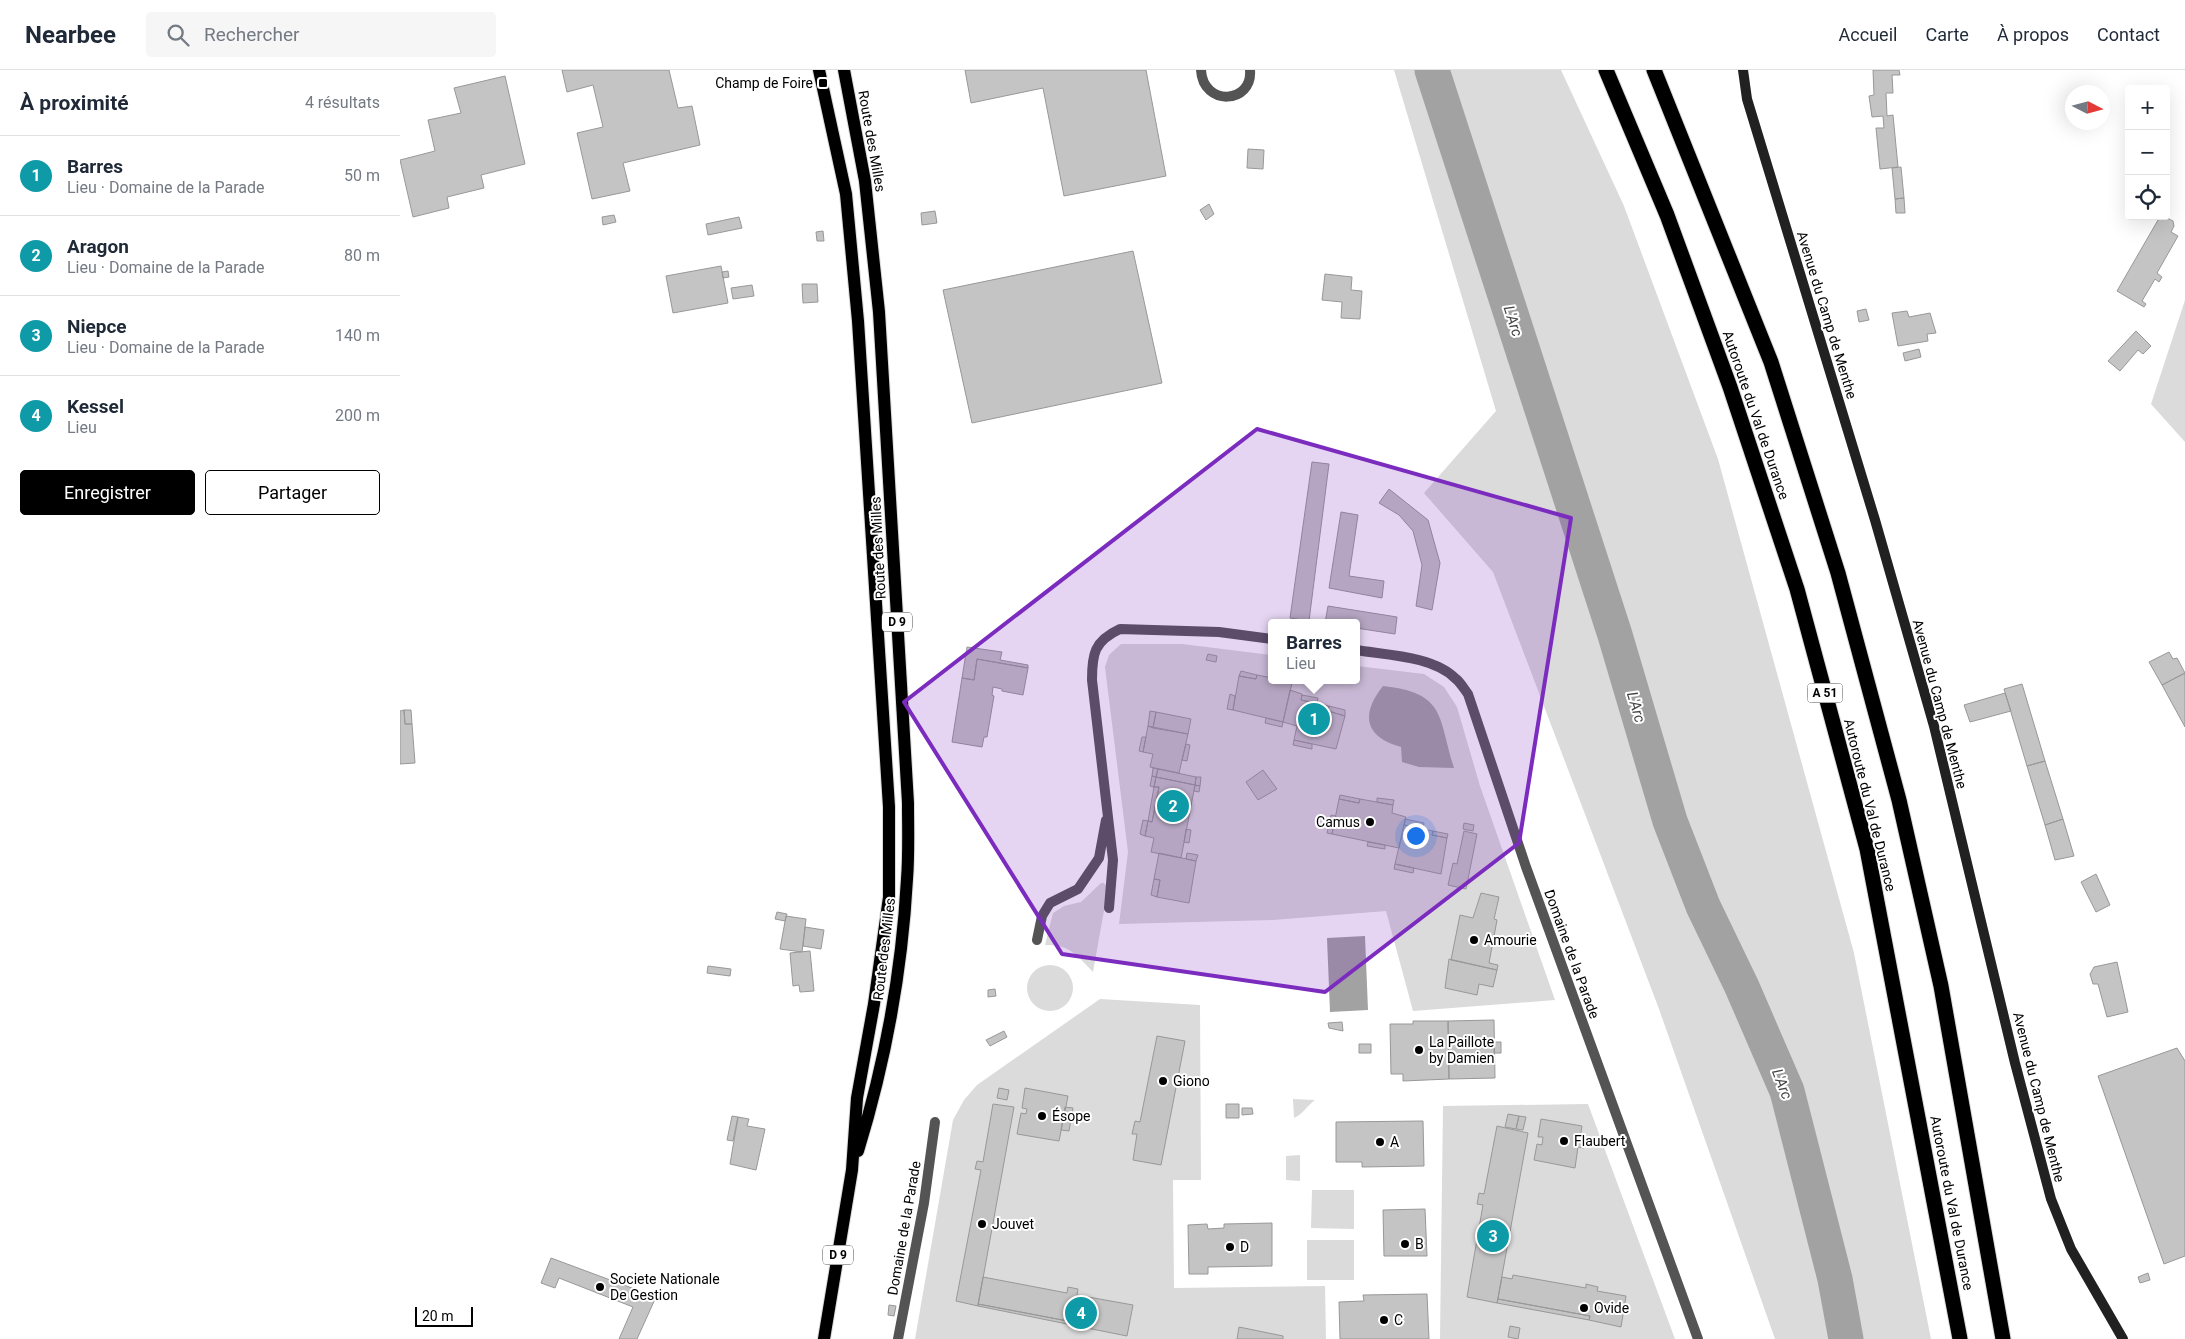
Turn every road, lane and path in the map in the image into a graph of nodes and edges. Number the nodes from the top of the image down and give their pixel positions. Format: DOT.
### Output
graph roads {
  1 [pos="819,70"];
  2 [pos="844,70"];
  3 [pos="1201,70"];
  4 [pos="1250,70"];
  5 [pos="1606,70"];
  6 [pos="1654,70"];
  7 [pos="1743,70"];
  8 [pos="1268,638"];
  9 [pos="1360,651"];
  10 [pos="1108,810"];
  11 [pos="1109,908"];
  12 [pos="1038,940"];
  13 [pos="935,1122"];
  14 [pos="852,1170"];
  15 [pos="824,1339"];
  16 [pos="898,1339"];
  17 [pos="1698,1339"];
  18 [pos="1960,1339"];
  19 [pos="2003,1339"];
  20 [pos="2123,1339"];
  1 -- 14 [label="main road, Route des Milles / D 9"];
  2 -- 14 [label="main road, Route des Milles / D 9"];
  3 -- 4 [label="street"];
  5 -- 18 [label="highway, Autoroute du Val de Durance / A 51"];
  6 -- 19 [label="highway, Autoroute du Val de Durance"];
  7 -- 20 [label="main road, Avenue du Camp de Menthe"];
  8 -- 10 [label="street"];
  9 -- 17 [label="street, Domaine de la Parade"];
  10 -- 11 [label="street"];
  10 -- 12 [label="street"];
  13 -- 16 [label="street, Domaine de la Parade"];
  14 -- 15 [label="main road, Route des Milles / D 9"];
}
